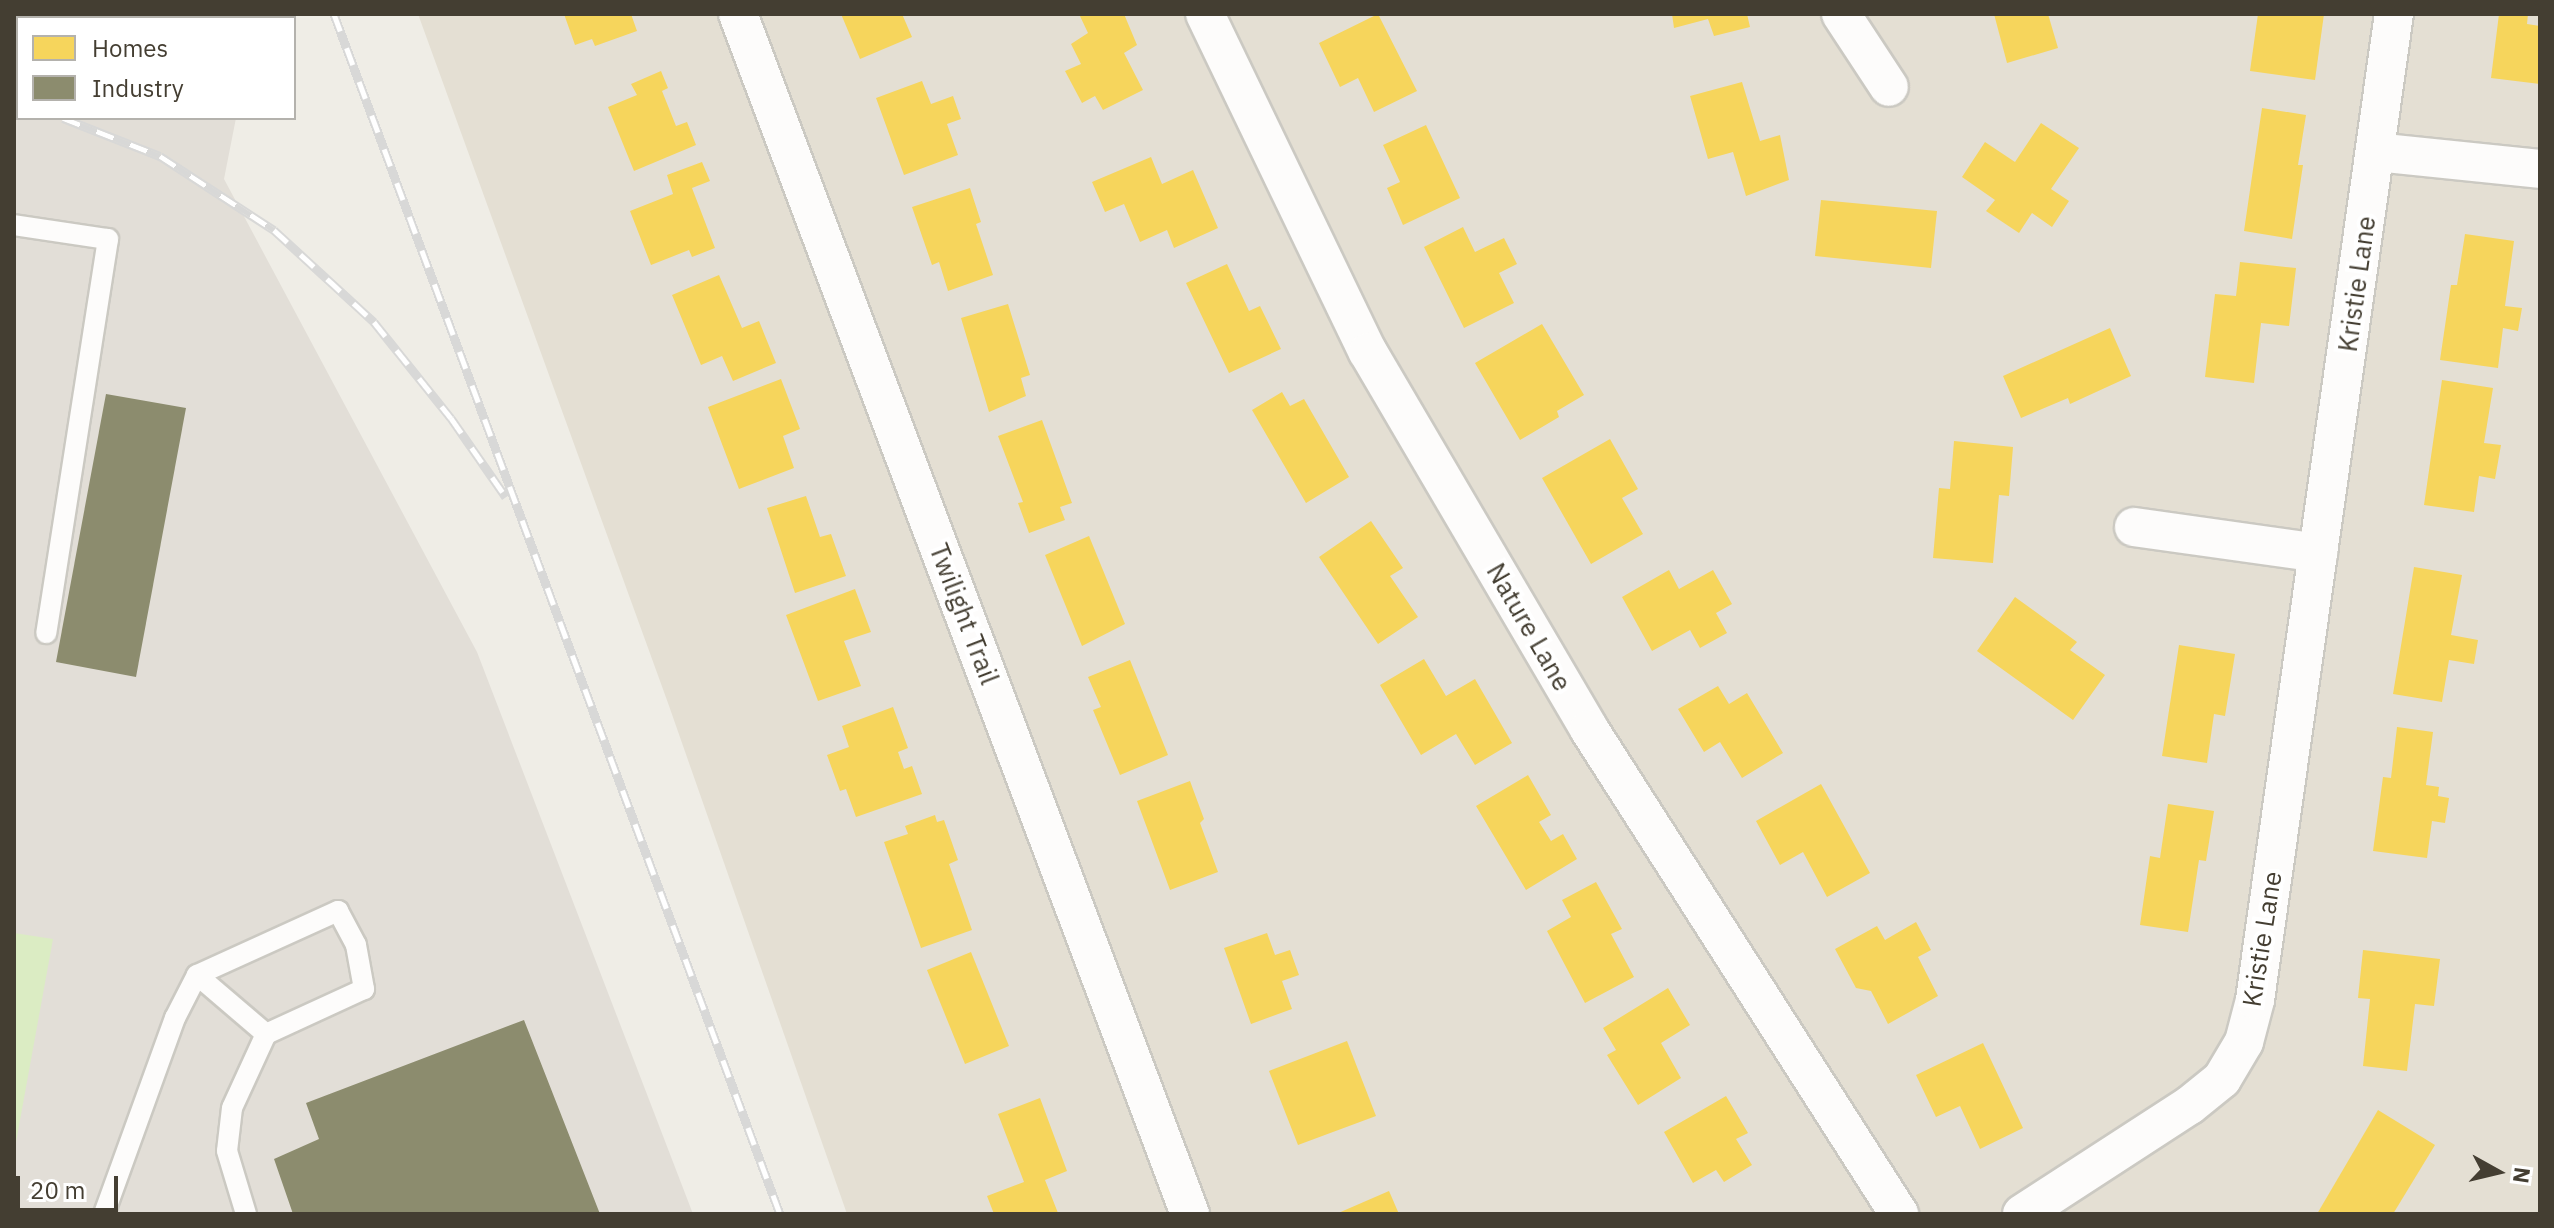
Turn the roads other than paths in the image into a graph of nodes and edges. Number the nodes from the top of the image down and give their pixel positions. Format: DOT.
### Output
graph roads {
  1 [pos="738,14"];
  2 [pos="1205,14"];
  3 [pos="1841,14"];
  4 [pos="2394,14"];
  5 [pos="1889,87"];
  6 [pos="2376,152"];
  7 [pos="2540,169"];
  8 [pos="14,225"];
  9 [pos="2134,527"];
  10 [pos="2318,553"];
  11 [pos="46,633"];
  12 [pos="197,975"];
  13 [pos="266,1034"];
  14 [pos="104,1214"];
  15 [pos="246,1214"];
  16 [pos="1190,1214"];
  17 [pos="1899,1214"];
  18 [pos="2022,1214"];
  1 -- 16 [label="street, Twilight Trail"];
  2 -- 17 [label="street, Nature Lane"];
  3 -- 5 [label="street"];
  4 -- 6 [label="street, Kristie Lane"];
  6 -- 7 [label="street"];
  6 -- 10 [label="street, Kristie Lane"];
  8 -- 11 [label="lane"];
  9 -- 10 [label="street"];
  10 -- 18 [label="street, Kristie Lane"];
  12 -- 13 [label="lane"];
  12 -- 13 [label="lane"];
  12 -- 14 [label="lane"];
  13 -- 15 [label="lane"];
}
